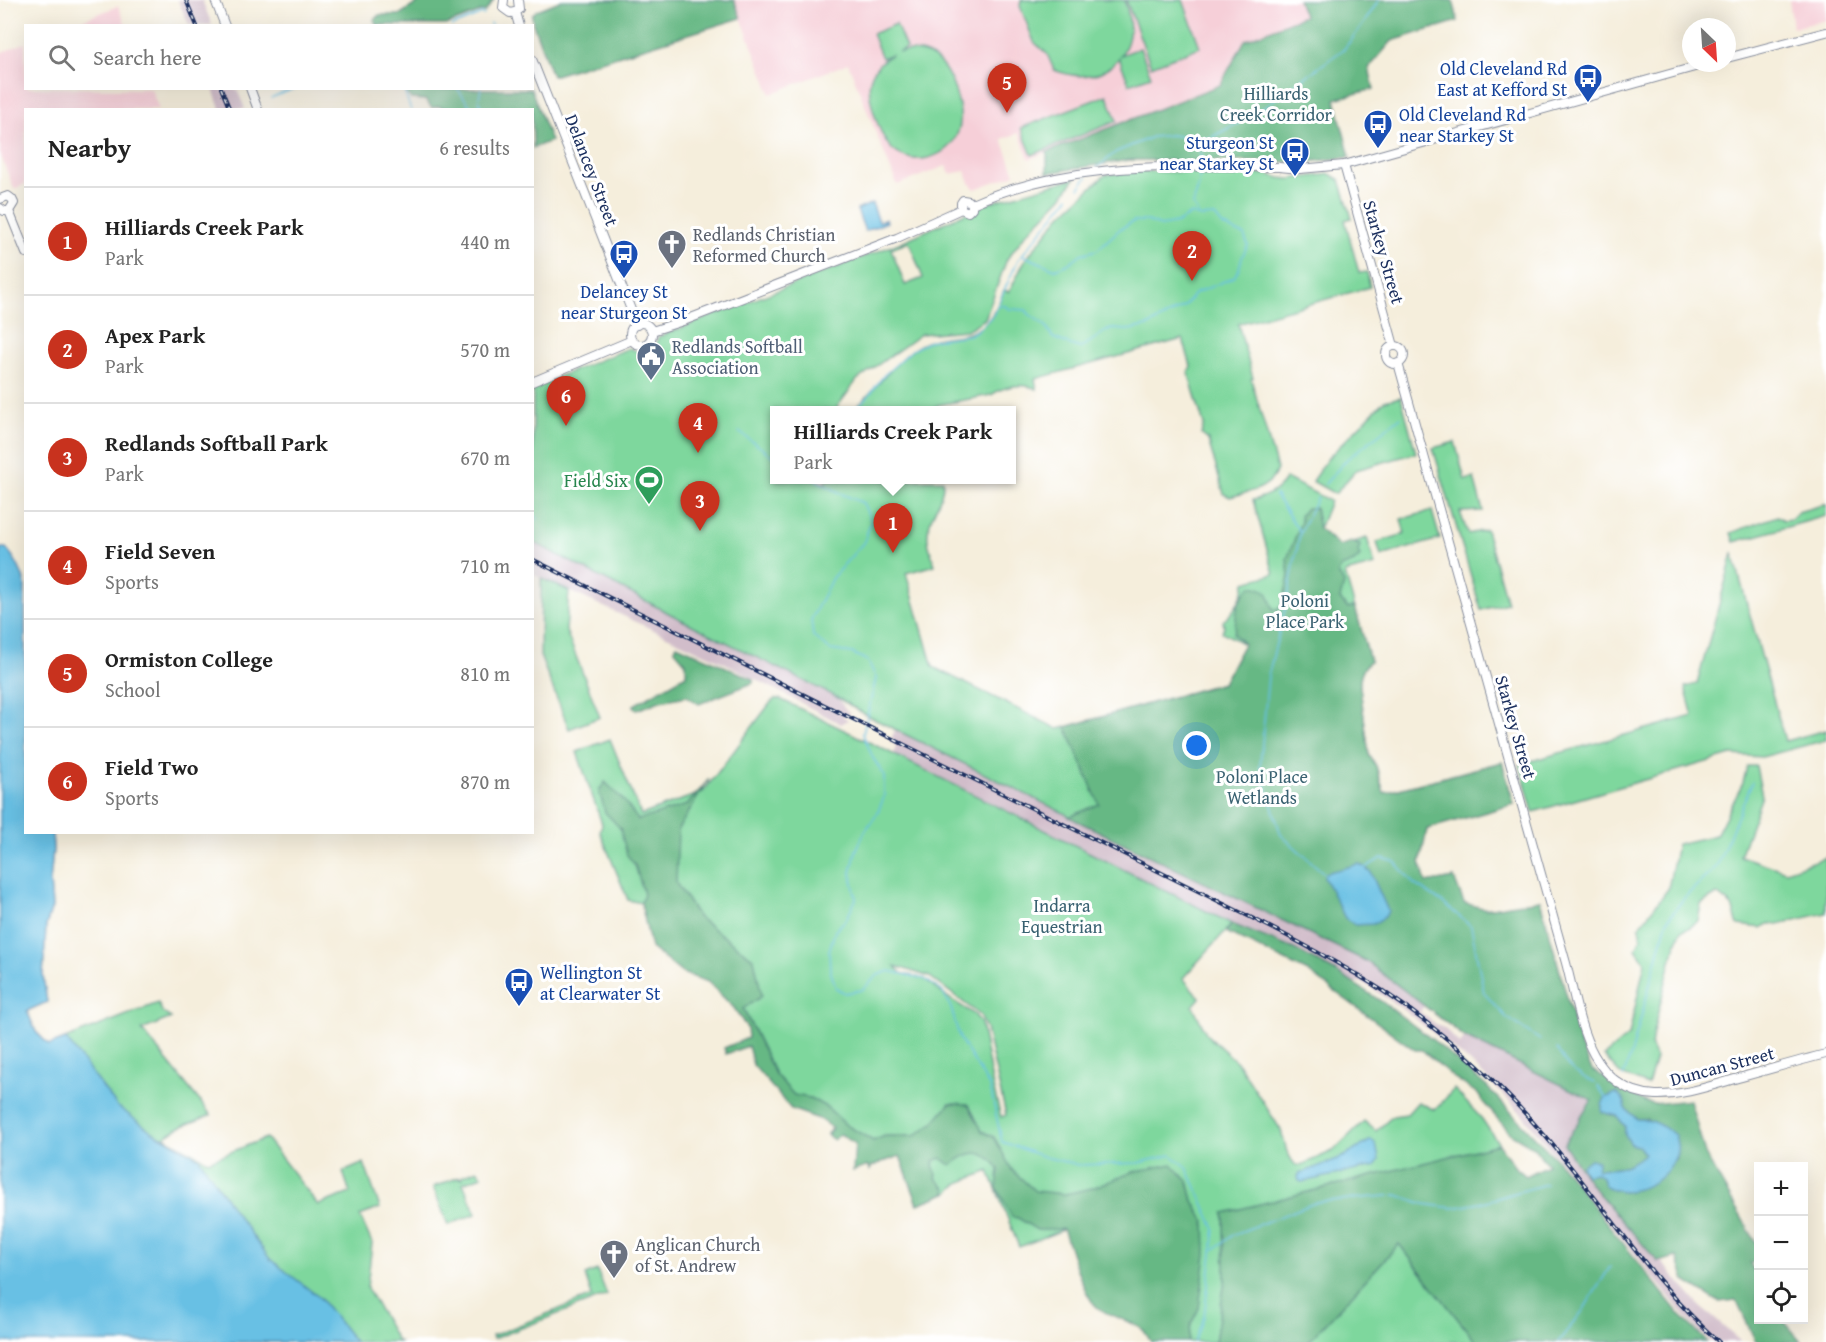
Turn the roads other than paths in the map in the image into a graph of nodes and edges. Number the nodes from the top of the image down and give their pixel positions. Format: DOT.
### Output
graph roads {
  1 [pos="215,0"];
  2 [pos="504,0"];
  3 [pos="518,0"];
  4 [pos="515,12"];
  5 [pos="224,24"];
  6 [pos="518,24"];
  7 [pos="1826,30"];
  8 [pos="1736,55"];
  9 [pos="534,64"];
  10 [pos="1682,71"];
  11 [pos="251,90"];
  12 [pos="257,108"];
  13 [pos="1344,165"];
  14 [pos="1,195"];
  15 [pos="0,208"];
  16 [pos="9,211"];
  17 [pos="24,248"];
  18 [pos="637,325"];
  19 [pos="652,331"];
  20 [pos="632,340"];
  21 [pos="1394,346"];
  22 [pos="1398,363"];
  23 [pos="534,380"];
  24 [pos="1826,1054"];
  25 [pos="1626,1087"];
  1 -- 5 [label="main road"];
  2 -- 4 [label="street"];
  3 -- 4 [label="street"];
  4 -- 6 [label="street"];
  7 -- 8 [label="main road"];
  9 -- 18 [label="street, Delancey Street"];
  10 -- 13 [label="main road"];
  11 -- 12 [label="main road"];
  13 -- 19 [label="main road"];
  13 -- 21 [label="street, Starkey Street"];
  14 -- 16 [label="street"];
  15 -- 16 [label="street"];
  16 -- 17 [label="street"];
  18 -- 19 [label="main road"];
  18 -- 20 [label="main road"];
  19 -- 20 [label="main road"];
  20 -- 23 [label="main road"];
  21 -- 22 [label="street"];
  21 -- 22 [label="street"];
  22 -- 25 [label="street, Starkey Street"];
  24 -- 25 [label="street, Duncan Street"];
}
